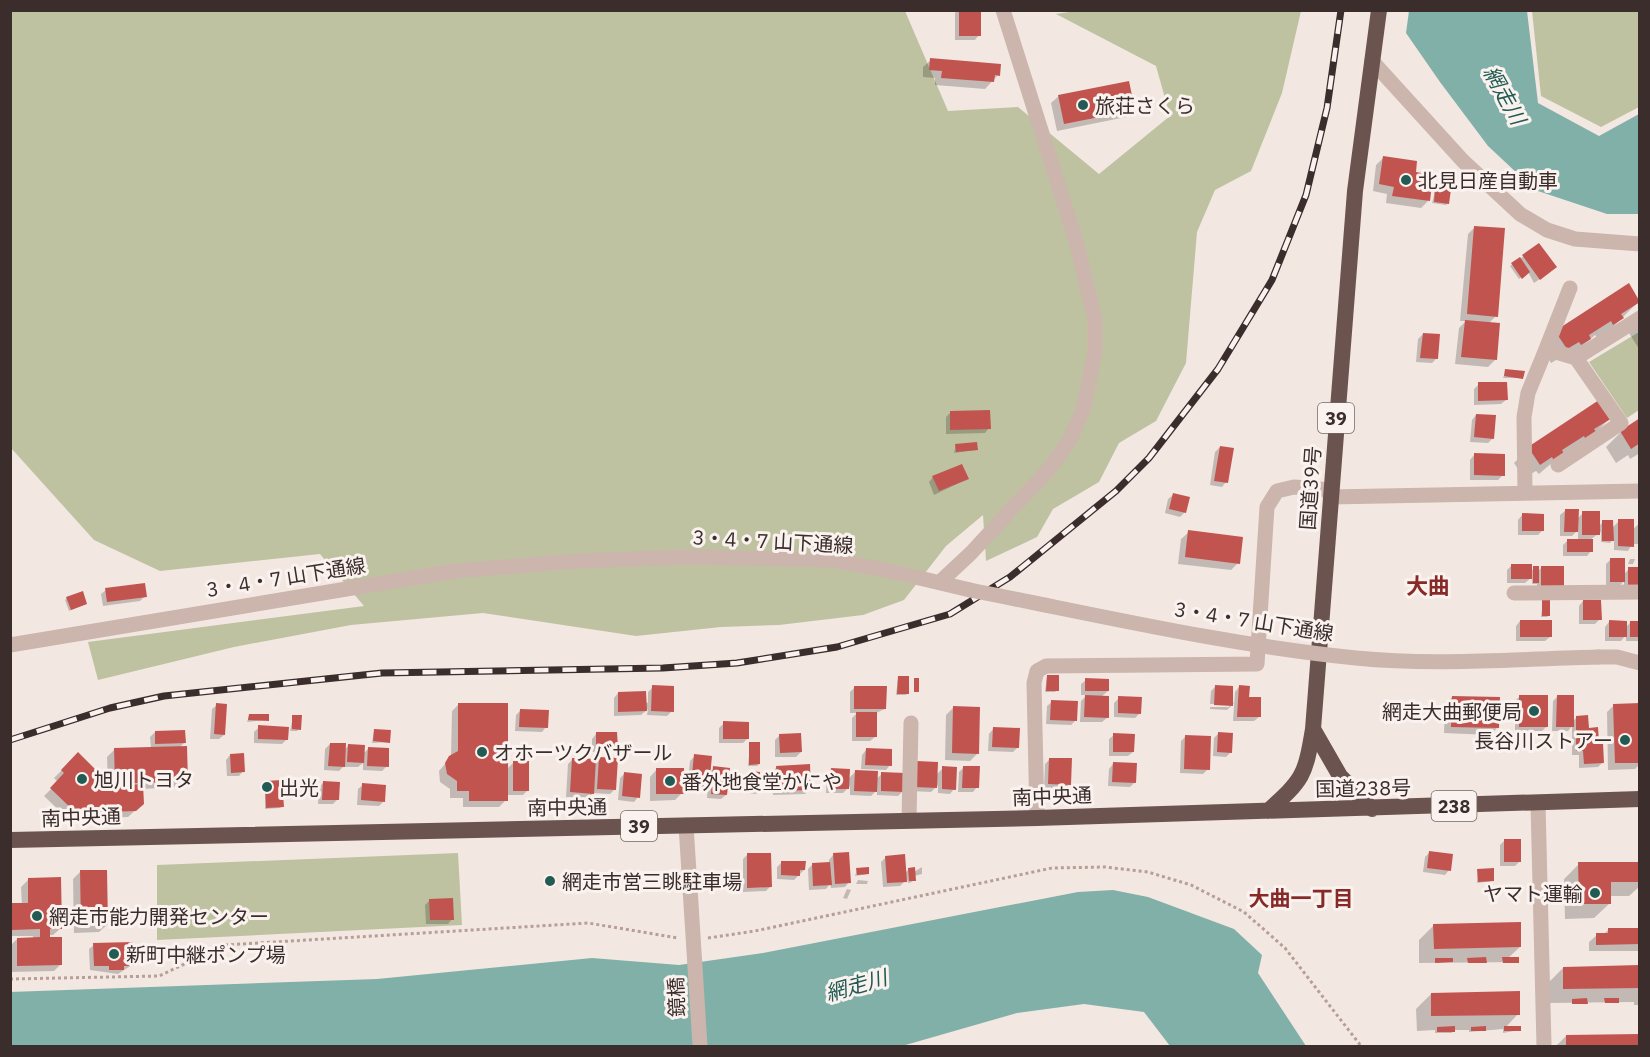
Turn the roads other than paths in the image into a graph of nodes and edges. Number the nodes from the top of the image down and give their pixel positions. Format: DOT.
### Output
graph roads {
  1 [pos="1379,10"];
  2 [pos="1005,12"];
  3 [pos="1372,61"];
  4 [pos="1640,244"];
  5 [pos="1570,288"];
  6 [pos="1640,318"];
  7 [pos="1546,349"];
  8 [pos="1576,358"];
  9 [pos="1558,465"];
  10 [pos="1640,491"];
  11 [pos="1525,492"];
  12 [pos="1330,494"];
  13 [pos="940,582"];
  14 [pos="1640,592"];
  15 [pos="1514,593"];
  16 [pos="10,645"];
  17 [pos="1640,663"];
  18 [pos="911,723"];
  19 [pos="1313,729"];
  20 [pos="1640,799"];
  21 [pos="1538,804"];
  22 [pos="1372,809"];
  23 [pos="1268,811"];
  24 [pos="1037,818"];
  25 [pos="909,820"];
  26 [pos="686,825"];
  27 [pos="10,840"];
  28 [pos="700,1047"];
  29 [pos="1544,1047"];
  1 -- 3 [label="highway, 国道39号 / 39"];
  2 -- 13 [label="street"];
  3 -- 4 [label="street"];
  3 -- 12 [label="highway, 国道39号 / 39"];
  5 -- 7 [label="street"];
  6 -- 8 [label="street"];
  7 -- 8 [label="street"];
  7 -- 11 [label="street"];
  8 -- 9 [label="street"];
  10 -- 11 [label="street"];
  11 -- 12 [label="street"];
  12 -- 19 [label="highway, 国道39号 / 39"];
  12 -- 24 [label="street"];
  13 -- 16 [label="street, 3・4・7 山下通線"];
  13 -- 17 [label="street, 3・4・7 山下通線, bridge"];
  14 -- 15 [label="street"];
  18 -- 25 [label="street"];
  19 -- 22 [label="highway"];
  19 -- 23 [label="highway, 国道39号 / 39"];
  20 -- 21 [label="highway, 国道238号 / 238"];
  21 -- 22 [label="highway, 国道238号 / 238"];
  21 -- 29 [label="street"];
  22 -- 23 [label="highway, 国道238号 / 238"];
  23 -- 24 [label="highway, 南中央通 / 39"];
  24 -- 25 [label="highway, 南中央通 / 39"];
  25 -- 26 [label="highway, 南中央通 / 39"];
  26 -- 27 [label="highway, 南中央通 / 39"];
  26 -- 28 [label="street, 鏡橋"];
}
